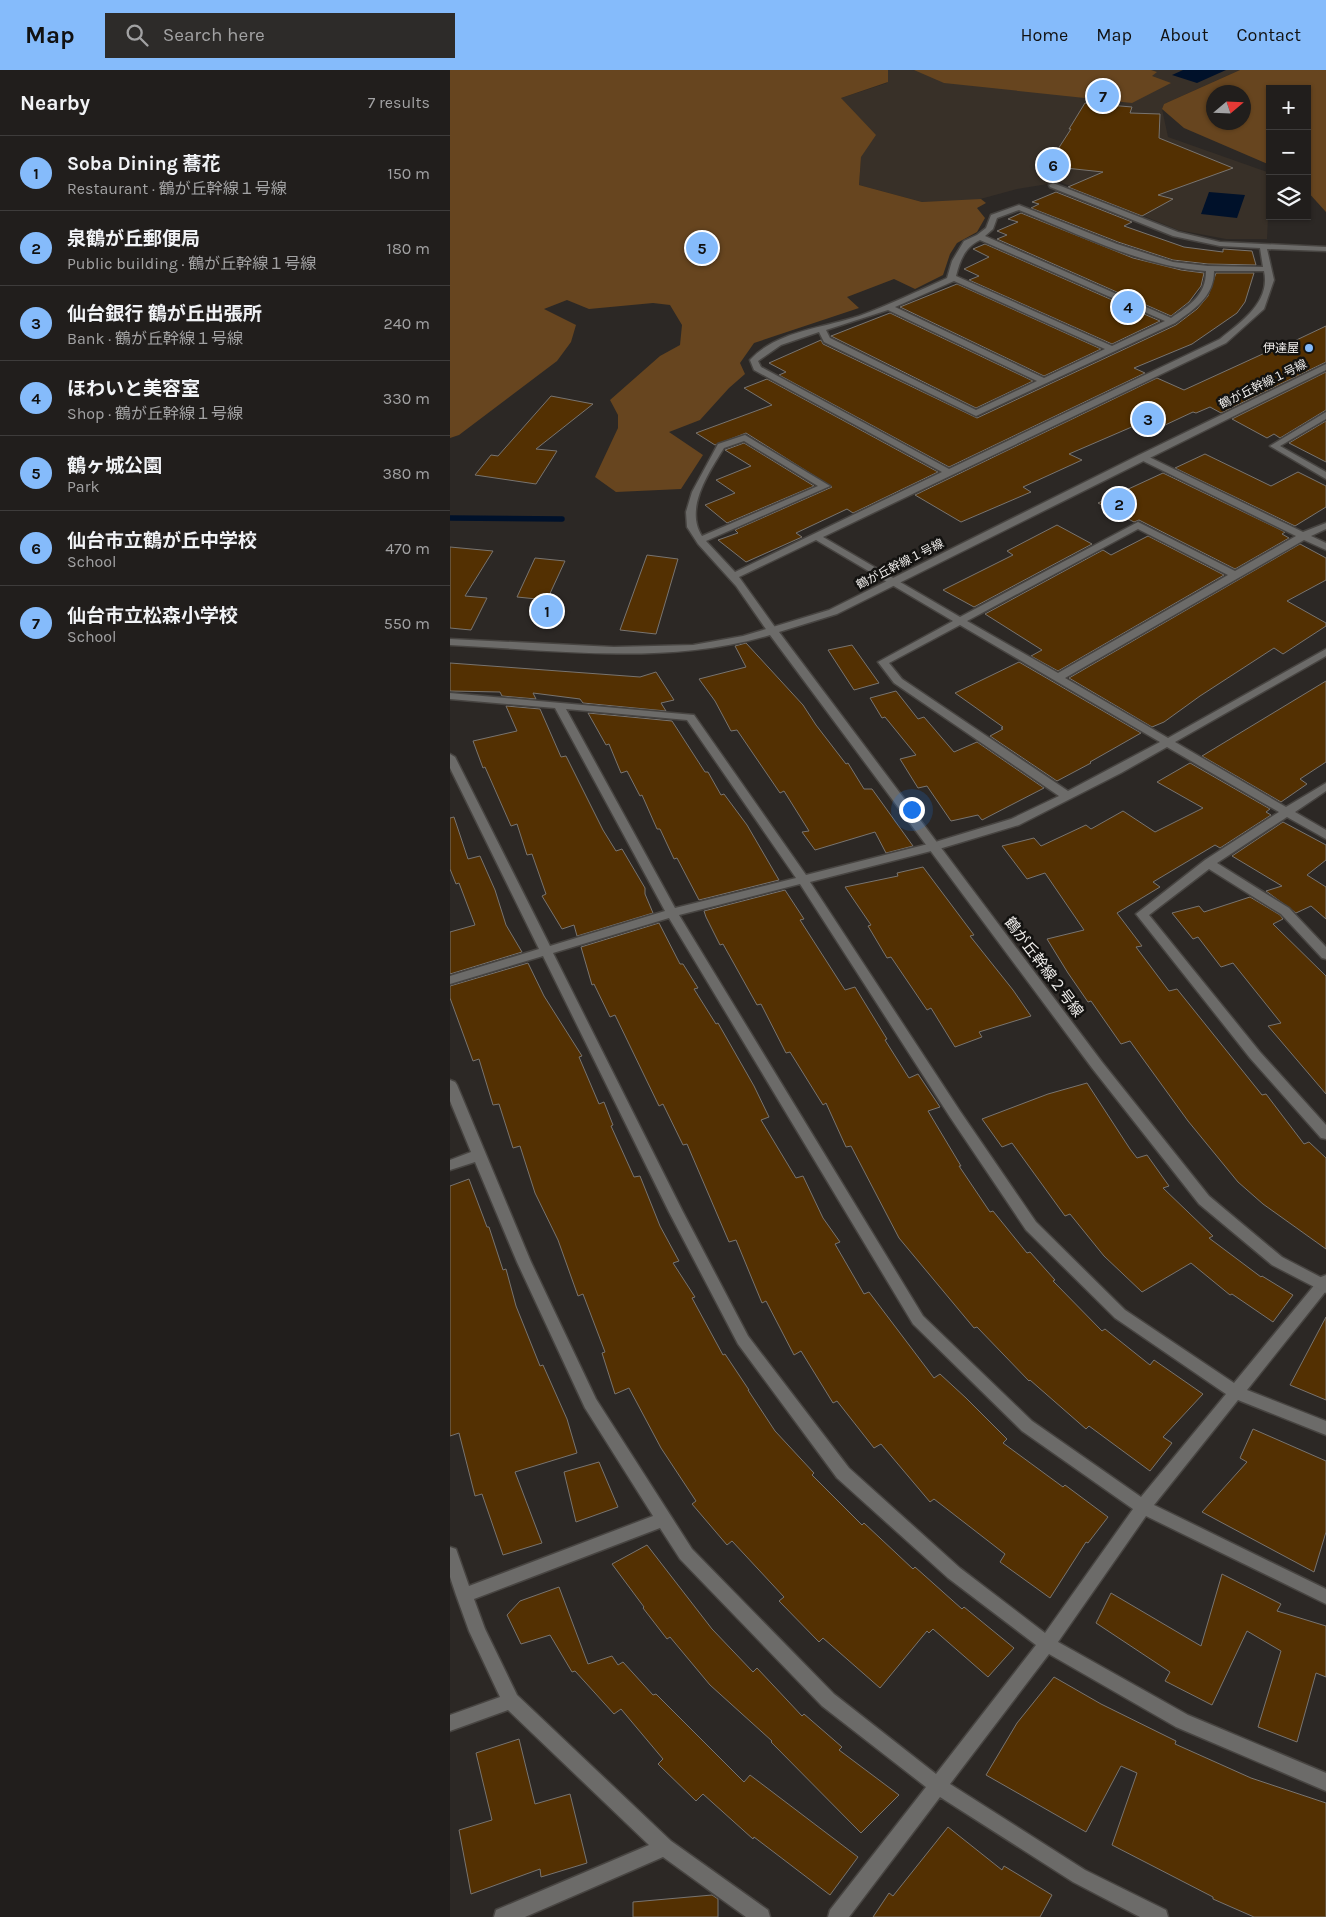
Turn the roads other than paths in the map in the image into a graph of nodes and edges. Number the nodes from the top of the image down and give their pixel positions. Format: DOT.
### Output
graph roads {
  1 [pos="1053,185"];
  2 [pos="980,237"];
  3 [pos="1263,246"];
  4 [pos="1326,248"];
  5 [pos="1210,268"];
  6 [pos="1268,269"];
  7 [pos="952,277"];
  8 [pos="888,307"];
  9 [pos="1172,321"];
  10 [pos="821,329"];
  11 [pos="1112,349"];
  12 [pos="1326,367"];
  13 [pos="1044,381"];
  14 [pos="1326,416"];
  15 [pos="1142,456"];
  16 [pos="950,473"];
  17 [pos="1326,476"];
  18 [pos="1326,526"];
  19 [pos="1303,536"];
  20 [pos="817,537"];
  21 [pos="701,540"];
  22 [pos="1326,547"];
  23 [pos="1236,575"];
  24 [pos="734,576"];
  25 [pos="893,582"];
  26 [pos="960,621"];
  27 [pos="772,630"];
  28 [pos="450,642"];
  29 [pos="1326,652"];
  30 [pos="1058,678"];
  31 [pos="450,696"];
  32 [pos="558,705"];
  33 [pos="1166,741"];
  34 [pos="450,757"];
  35 [pos="1326,786"];
  36 [pos="1067,796"];
  37 [pos="1286,811"];
  38 [pos="1326,834"];
  39 [pos="934,846"];
  40 [pos="1209,863"];
  41 [pos="802,878"];
  42 [pos="672,913"];
  43 [pos="546,950"];
  44 [pos="1326,955"];
  45 [pos="450,980"];
  46 [pos="450,1085"];
  47 [pos="1326,1134"];
  48 [pos="480,1156"];
  49 [pos="450,1165"];
  50 [pos="1325,1284"];
  51 [pos="1237,1393"];
  52 [pos="1326,1428"];
  53 [pos="1143,1508"];
  54 [pos="664,1519"];
  55 [pos="450,1554"];
  56 [pos="464,1595"];
  57 [pos="1326,1596"];
  58 [pos="1047,1644"];
  59 [pos="511,1701"];
  60 [pos="450,1723"];
  61 [pos="1326,1782"];
  62 [pos="938,1786"];
  63 [pos="665,1847"];
  64 [pos="503,1917"];
  65 [pos="761,1917"];
  66 [pos="837,1917"];
  67 [pos="1159,1917"];
  1 -- 3 [label="street"];
  2 -- 5 [label="street"];
  2 -- 7 [label="street"];
  2 -- 9 [label="street"];
  3 -- 4 [label="street"];
  3 -- 6 [label="street"];
  5 -- 6 [label="street"];
  5 -- 9 [label="street"];
  6 -- 16 [label="street"];
  7 -- 8 [label="street"];
  7 -- 11 [label="street"];
  8 -- 10 [label="street"];
  8 -- 13 [label="street"];
  9 -- 11 [label="street"];
  10 -- 13 [label="street"];
  10 -- 16 [label="street"];
  11 -- 13 [label="street"];
  12 -- 15 [label="street, 鶴が丘幹線１号線"];
  14 -- 17 [label="street"];
  15 -- 19 [label="street"];
  15 -- 25 [label="street, 鶴が丘幹線１号線"];
  16 -- 20 [label="street"];
  18 -- 19 [label="street"];
  19 -- 22 [label="street"];
  19 -- 23 [label="street"];
  20 -- 24 [label="street"];
  20 -- 25 [label="street"];
  21 -- 21 [label="street, 鶴が丘幹線２号線"];
  21 -- 24 [label="street, 鶴が丘幹線２号線"];
  23 -- 26 [label="street"];
  23 -- 30 [label="street"];
  24 -- 27 [label="street, 鶴が丘幹線２号線"];
  25 -- 26 [label="street"];
  25 -- 27 [label="street, 鶴が丘幹線１号線"];
  26 -- 30 [label="street"];
  26 -- 36 [label="street"];
  27 -- 28 [label="street, 鶴が丘幹線１号線"];
  27 -- 39 [label="street, 鶴が丘幹線２号線"];
  29 -- 33 [label="street"];
  30 -- 33 [label="street"];
  31 -- 32 [label="street"];
  32 -- 41 [label="street"];
  32 -- 42 [label="street"];
  33 -- 36 [label="street"];
  33 -- 37 [label="street"];
  34 -- 43 [label="street"];
  35 -- 37 [label="street"];
  36 -- 39 [label="street"];
  37 -- 38 [label="street"];
  37 -- 40 [label="street"];
  39 -- 41 [label="street"];
  39 -- 50 [label="street, 鶴が丘幹線２号線"];
  40 -- 44 [label="street"];
  40 -- 47 [label="street"];
  41 -- 42 [label="street"];
  41 -- 51 [label="street"];
  42 -- 43 [label="street"];
  42 -- 53 [label="street"];
  43 -- 45 [label="street"];
  43 -- 58 [label="street"];
  46 -- 48 [label="street"];
  48 -- 49 [label="street"];
  48 -- 54 [label="street"];
  50 -- 51 [label="street"];
  51 -- 52 [label="street"];
  51 -- 53 [label="street"];
  53 -- 57 [label="street"];
  53 -- 58 [label="street"];
  54 -- 56 [label="street"];
  54 -- 62 [label="street"];
  55 -- 56 [label="street"];
  56 -- 59 [label="street"];
  58 -- 61 [label="street"];
  58 -- 62 [label="street"];
  59 -- 60 [label="street"];
  59 -- 63 [label="street"];
  62 -- 66 [label="street"];
  62 -- 67 [label="street"];
  63 -- 64 [label="street"];
  63 -- 65 [label="street"];
}
